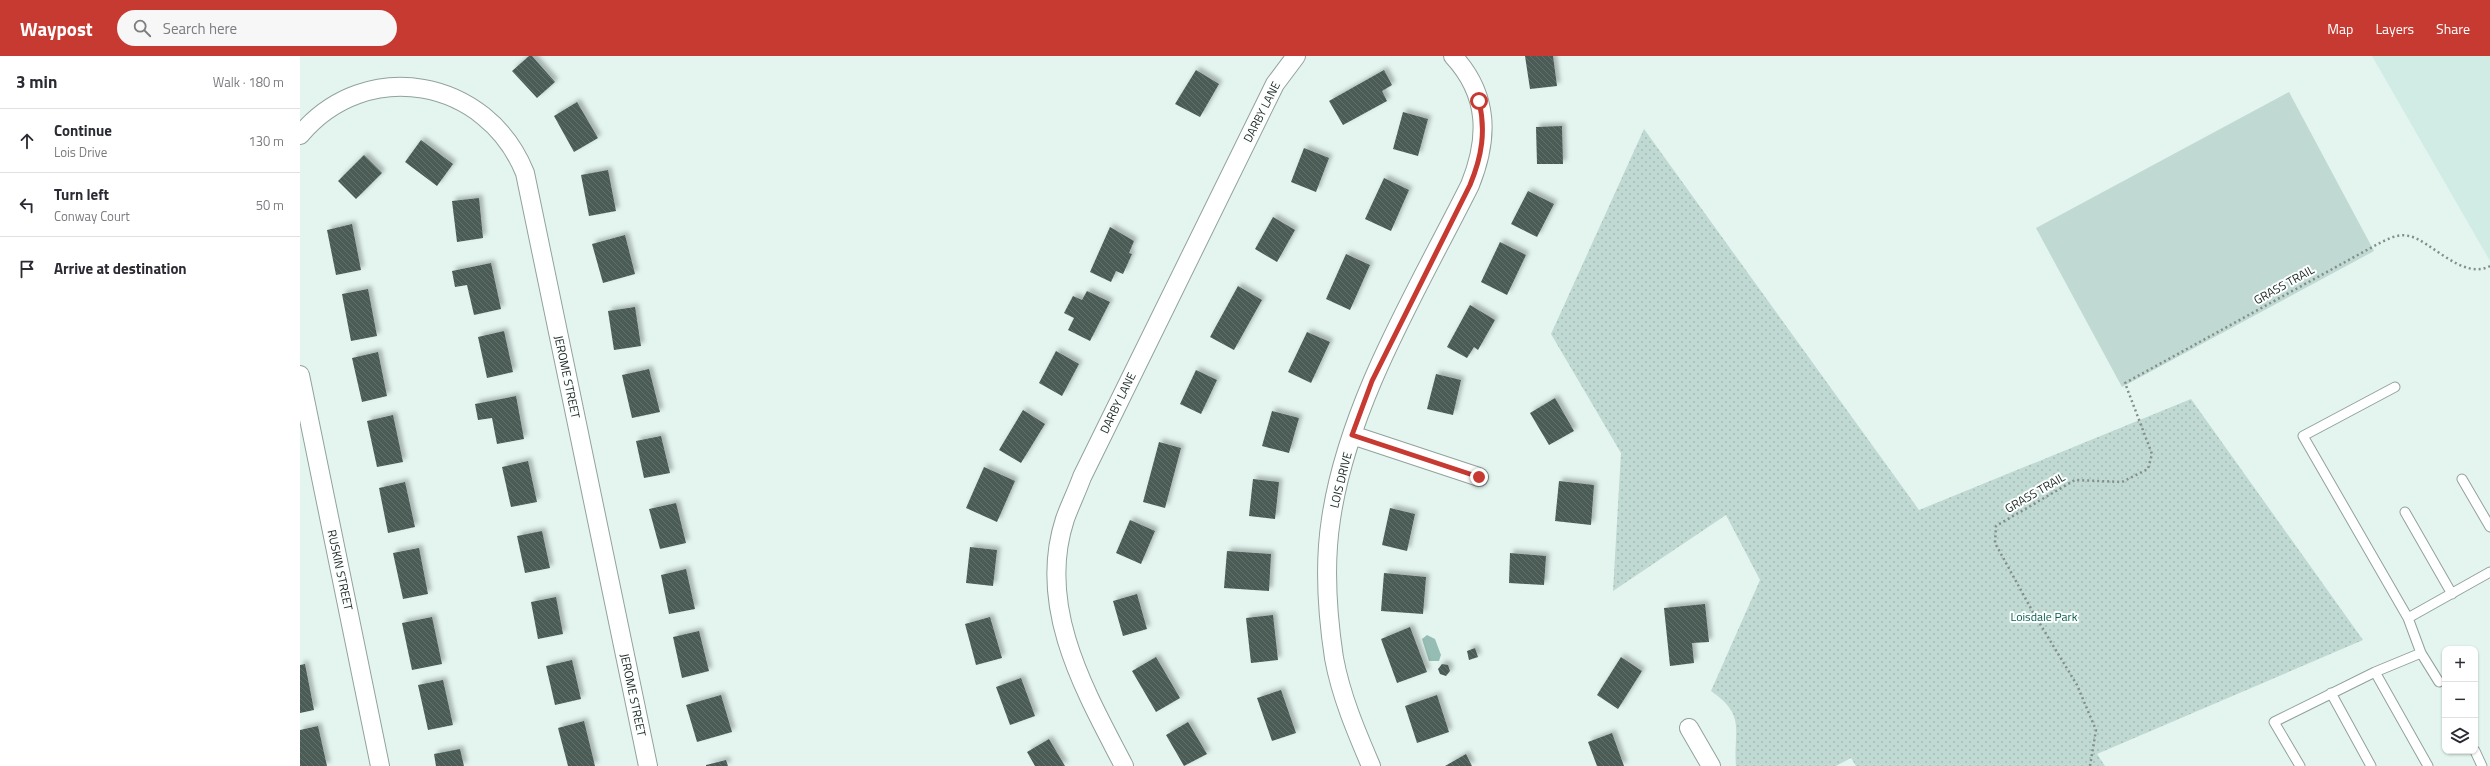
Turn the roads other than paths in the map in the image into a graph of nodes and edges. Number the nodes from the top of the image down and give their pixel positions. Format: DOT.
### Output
graph roads {
  1 [pos="1296,56"];
  2 [pos="1453,56"];
  3 [pos="300,135"];
  4 [pos="300,375"];
  5 [pos="2395,387"];
  6 [pos="1352,435"];
  7 [pos="1479,477"];
  8 [pos="2462,479"];
  9 [pos="2405,512"];
  10 [pos="2490,527"];
  11 [pos="2490,572"];
  12 [pos="2452,594"];
  13 [pos="2408,618"];
  14 [pos="2421,654"];
  15 [pos="2375,672"];
  16 [pos="2439,682"];
  17 [pos="2331,694"];
  18 [pos="1689,728"];
  19 [pos="2476,754"];
  20 [pos="380,766"];
  21 [pos="648,766"];
  22 [pos="1124,766"];
  23 [pos="1371,766"];
  24 [pos="1711,766"];
  25 [pos="2300,766"];
  26 [pos="2371,766"];
  27 [pos="2428,766"];
  28 [pos="2482,766"];
  1 -- 22 [label="street, DARBY LANE"];
  2 -- 6 [label="street, LOIS DRIVE"];
  3 -- 21 [label="street, JEROME STREET"];
  4 -- 20 [label="street, RUSKIN STREET"];
  5 -- 13 [label="lane"];
  6 -- 7 [label="street"];
  6 -- 23 [label="street, LOIS DRIVE"];
  8 -- 10 [label="lane"];
  9 -- 12 [label="lane"];
  11 -- 12 [label="lane"];
  12 -- 13 [label="lane"];
  13 -- 14 [label="lane"];
  14 -- 15 [label="lane"];
  14 -- 16 [label="lane"];
  15 -- 17 [label="lane"];
  15 -- 27 [label="lane"];
  17 -- 25 [label="lane"];
  17 -- 26 [label="lane"];
  18 -- 24 [label="street"];
  19 -- 28 [label="lane"];
}
